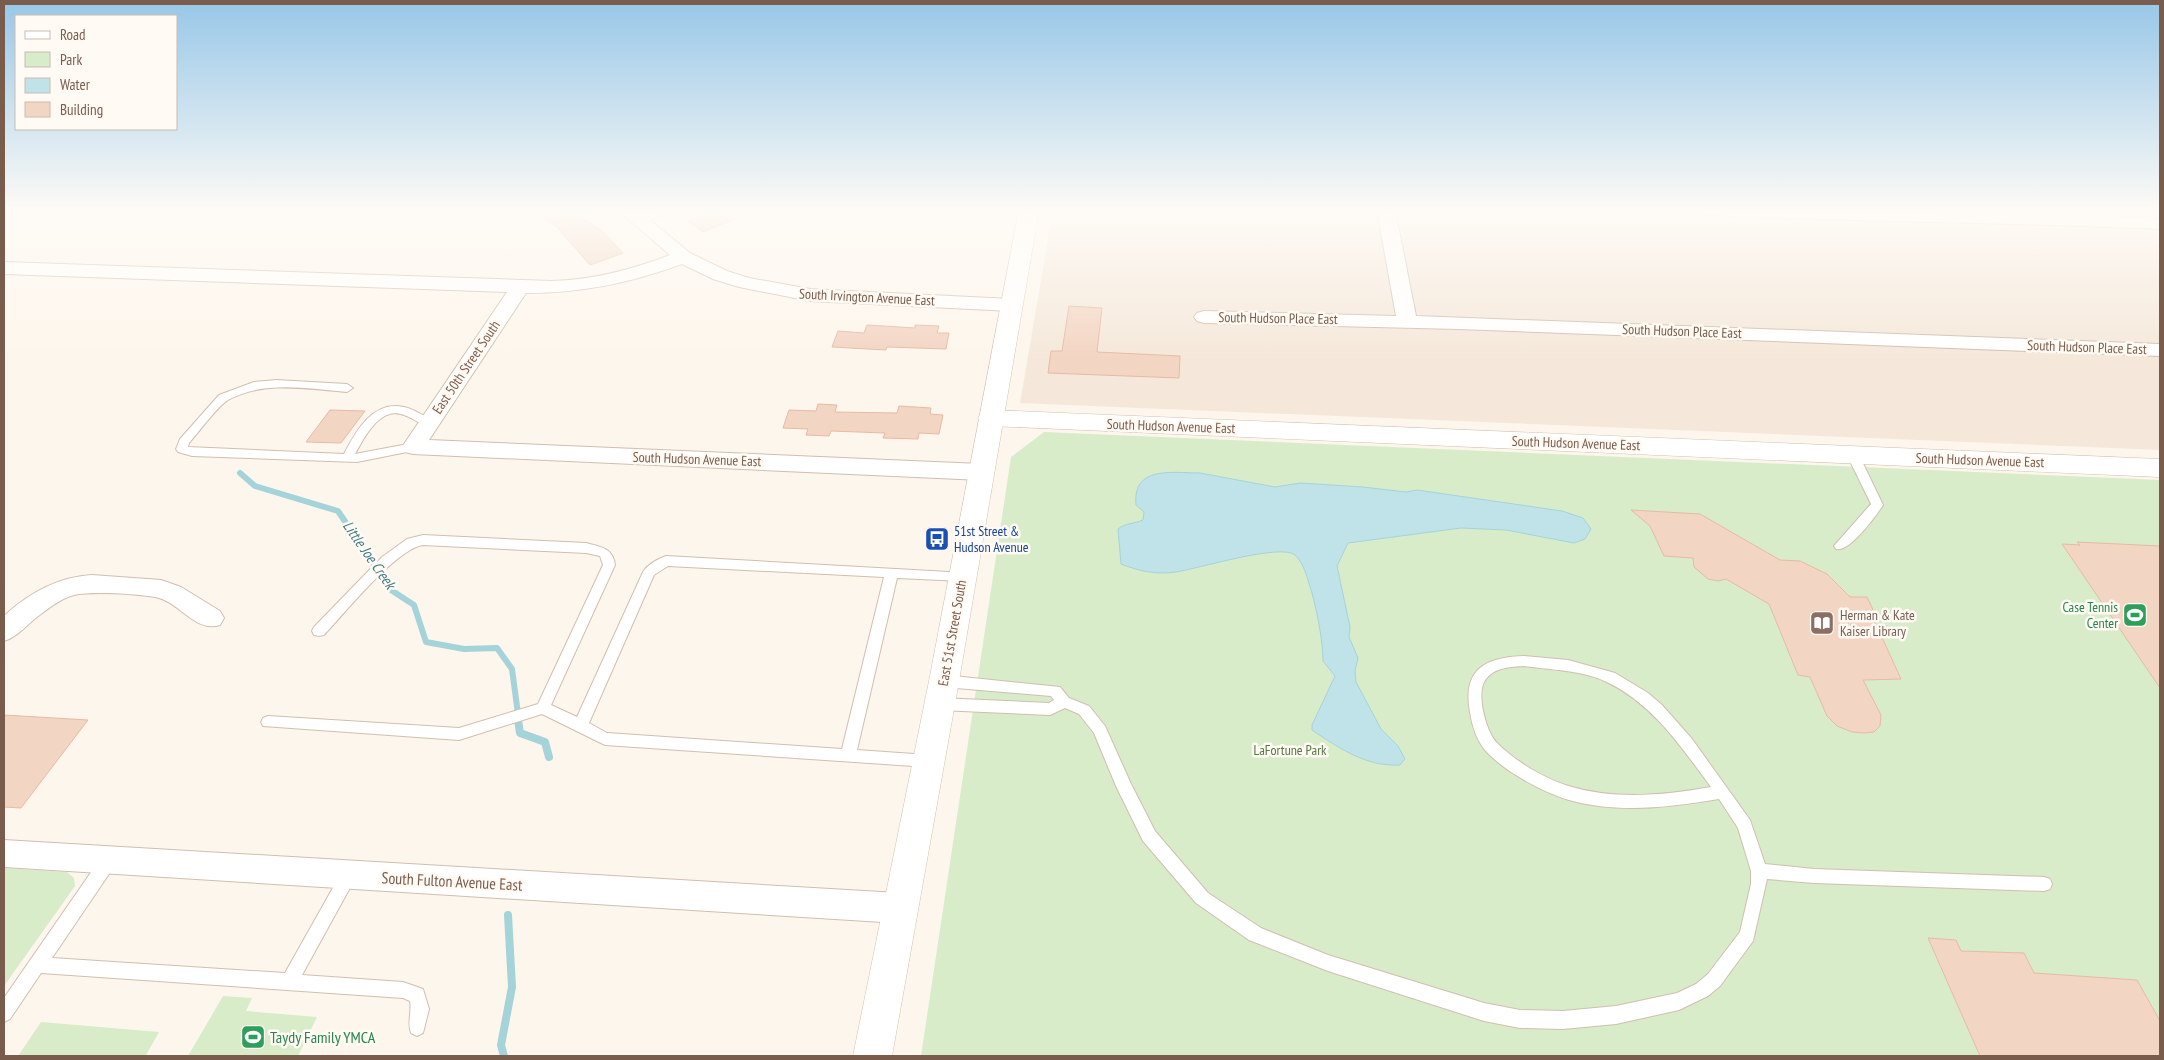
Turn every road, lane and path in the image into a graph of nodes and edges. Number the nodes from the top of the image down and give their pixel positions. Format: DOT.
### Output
graph roads {
  1 [pos="677,259"];
  2 [pos="688,259"];
  3 [pos="1020,259"];
  4 [pos="1396,259"];
  5 [pos="4,268"];
  6 [pos="520,287"];
  7 [pos="1011,305"];
  8 [pos="1204,318"];
  9 [pos="1408,321"];
  10 [pos="2160,350"];
  11 [pos="347,388"];
  12 [pos="991,418"];
  13 [pos="430,422"];
  14 [pos="413,447"];
  15 [pos="1853,455"];
  16 [pos="347,458"];
  17 [pos="2160,468"];
  18 [pos="982,472"];
  19 [pos="1840,546"];
  20 [pos="892,572"];
  21 [pos="962,576"];
  22 [pos="211,618"];
  23 [pos="4,631"];
  24 [pos="319,631"];
  25 [pos="942,692"];
  26 [pos="1064,702"];
  27 [pos="543,708"];
  28 [pos="268,722"];
  29 [pos="581,725"];
  30 [pos="848,756"];
  31 [pos="928,761"];
  32 [pos="1723,792"];
  33 [pos="4,853"];
  34 [pos="109,860"];
  35 [pos="1758,871"];
  36 [pos="348,874"];
  37 [pos="2044,884"];
  38 [pos="899,908"];
  39 [pos="37,965"];
  40 [pos="289,982"];
  41 [pos="4,1012"];
  42 [pos="418,1027"];
  43 [pos="872,1056"];
  1 -- 6 [label="street"];
  2 -- 7 [label="street, South Irvington Avenue East"];
  3 -- 7 [label="street, East 51st Street South"];
  4 -- 9 [label="street"];
  5 -- 6 [label="street"];
  6 -- 13 [label="street, East 50th Street South"];
  7 -- 12 [label="street, East 51st Street South"];
  8 -- 9 [label="street, South Hudson Place East"];
  9 -- 10 [label="street, South Hudson Place East"];
  11 -- 16 [label="lane"];
  12 -- 15 [label="street, South Hudson Avenue East"];
  12 -- 18 [label="street, East 51st Street South"];
  13 -- 14 [label="street, East 50th Street South"];
  13 -- 16 [label="lane"];
  14 -- 16 [label="lane"];
  14 -- 18 [label="street, South Hudson Avenue East"];
  15 -- 17 [label="street, South Hudson Avenue East"];
  15 -- 19 [label="lane"];
  18 -- 21 [label="street, East 51st Street South"];
  20 -- 21 [label="lane"];
  20 -- 29 [label="lane"];
  20 -- 30 [label="lane"];
  21 -- 25 [label="street, East 51st Street South"];
  22 -- 23 [label="street"];
  24 -- 27 [label="lane"];
  25 -- 26 [label="lane"];
  25 -- 26 [label="lane"];
  25 -- 31 [label="street, East 51st Street South"];
  26 -- 35 [label="lane"];
  27 -- 28 [label="lane"];
  27 -- 29 [label="lane"];
  29 -- 30 [label="lane"];
  30 -- 31 [label="lane"];
  31 -- 38 [label="street, East 51st Street South"];
  32 -- 32 [label="lane"];
  32 -- 35 [label="lane"];
  33 -- 34 [label="street, South Fulton Avenue East"];
  34 -- 36 [label="street, South Fulton Avenue East"];
  34 -- 39 [label="lane"];
  35 -- 37 [label="lane"];
  36 -- 38 [label="street, South Fulton Avenue East"];
  36 -- 40 [label="lane"];
  38 -- 43 [label="street, East 51st Street South"];
  39 -- 40 [label="lane"];
  39 -- 41 [label="lane"];
  40 -- 42 [label="lane"];
}
